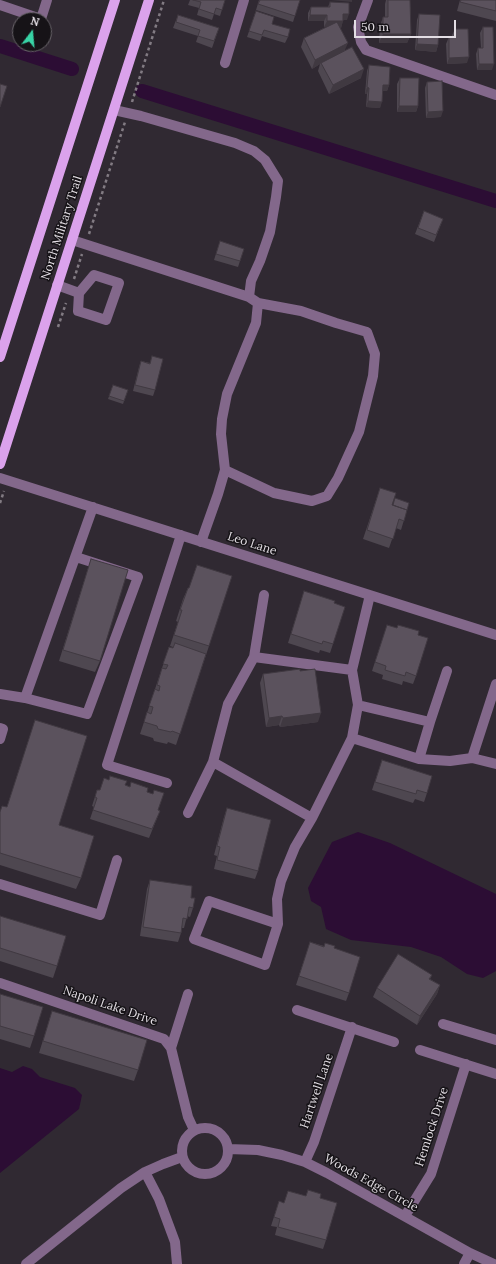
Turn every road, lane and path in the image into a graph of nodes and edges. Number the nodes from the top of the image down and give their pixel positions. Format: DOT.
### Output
graph roads {
  1 [pos="47,0"];
  2 [pos="115,0"];
  3 [pos="149,0"];
  4 [pos="244,0"];
  5 [pos="368,0"];
  6 [pos="0,5"];
  7 [pos="225,64"];
  8 [pos="496,94"];
  9 [pos="114,110"];
  10 [pos="72,240"];
  11 [pos="58,285"];
  12 [pos="79,293"];
  13 [pos="249,297"];
  14 [pos="258,303"];
  15 [pos="0,357"];
  16 [pos="0,464"];
  17 [pos="225,470"];
  18 [pos="0,478"];
  19 [pos="93,508"];
  20 [pos="181,535"];
  21 [pos="201,542"];
  22 [pos="76,557"];
  23 [pos="264,595"];
  24 [pos="370,595"];
  25 [pos="496,635"];
  26 [pos="254,657"];
  27 [pos="352,670"];
  28 [pos="447,671"];
  29 [pos="496,684"];
  30 [pos="0,694"];
  31 [pos="25,698"];
  32 [pos="358,705"];
  33 [pos="430,722"];
  34 [pos="0,728"];
  35 [pos="352,738"];
  36 [pos="0,739"];
  37 [pos="472,758"];
  38 [pos="419,759"];
  39 [pos="213,762"];
  40 [pos="496,764"];
  41 [pos="167,783"];
  42 [pos="188,813"];
  43 [pos="312,818"];
  44 [pos="116,860"];
  45 [pos="0,884"];
  46 [pos="278,924"];
  47 [pos="0,983"];
  48 [pos="188,994"];
  49 [pos="297,1010"];
  50 [pos="443,1024"];
  51 [pos="352,1027"];
  52 [pos="496,1039"];
  53 [pos="394,1042"];
  54 [pos="172,1048"];
  55 [pos="420,1050"];
  56 [pos="466,1064"];
  57 [pos="496,1074"];
  58 [pos="194,1130"];
  59 [pos="228,1149"];
  60 [pos="182,1157"];
  61 [pos="305,1162"];
  62 [pos="145,1172"];
  63 [pos="405,1216"];
  64 [pos="470,1253"];
  65 [pos="26,1264"];
  66 [pos="177,1264"];
  67 [pos="464,1264"];
  68 [pos="494,1264"];
  1 -- 6 [label="street"];
  2 -- 15 [label="main road, North Military Trail"];
  3 -- 9 [label="main road, North Military Trail"];
  4 -- 7 [label="street"];
  5 -- 8 [label="street"];
  9 -- 10 [label="main road, North Military Trail"];
  9 -- 13 [label="street"];
  10 -- 11 [label="main road, North Military Trail"];
  10 -- 13 [label="street"];
  11 -- 12 [label="street"];
  11 -- 16 [label="main road, North Military Trail"];
  12 -- 12 [label="street"];
  13 -- 14 [label="street"];
  14 -- 17 [label="street"];
  14 -- 17 [label="street"];
  17 -- 21 [label="street"];
  18 -- 19 [label="street, Leo Lane"];
  19 -- 20 [label="street, Leo Lane"];
  19 -- 22 [label="street"];
  20 -- 21 [label="street, Leo Lane"];
  20 -- 41 [label="street"];
  21 -- 24 [label="street, Leo Lane"];
  22 -- 31 [label="street"];
  22 -- 31 [label="street"];
  23 -- 26 [label="street"];
  24 -- 25 [label="street, Leo Lane"];
  24 -- 27 [label="street"];
  26 -- 27 [label="street"];
  26 -- 39 [label="street"];
  27 -- 32 [label="street"];
  28 -- 33 [label="street"];
  29 -- 37 [label="street"];
  30 -- 31 [label="street"];
  32 -- 33 [label="street"];
  32 -- 35 [label="street"];
  33 -- 38 [label="street"];
  34 -- 36 [label="street"];
  35 -- 38 [label="street"];
  35 -- 43 [label="street"];
  37 -- 38 [label="street"];
  37 -- 40 [label="street"];
  39 -- 42 [label="street"];
  39 -- 43 [label="street"];
  43 -- 46 [label="street"];
  44 -- 45 [label="street"];
  46 -- 46 [label="street"];
  47 -- 54 [label="street, Napoli Lake Drive"];
  48 -- 54 [label="street"];
  49 -- 51 [label="street"];
  50 -- 52 [label="street"];
  51 -- 53 [label="street"];
  51 -- 61 [label="street, Hartwell Lane"];
  54 -- 58 [label="street"];
  55 -- 56 [label="street"];
  56 -- 57 [label="street"];
  56 -- 63 [label="street, Hemlock Drive"];
  58 -- 59 [label="street"];
  58 -- 60 [label="street"];
  59 -- 60 [label="street"];
  59 -- 61 [label="street, Woods Edge Circle"];
  60 -- 62 [label="street"];
  61 -- 63 [label="street, Woods Edge Circle"];
  62 -- 65 [label="street"];
  62 -- 66 [label="street"];
  63 -- 64 [label="street, Woods Edge Circle"];
  64 -- 67 [label="street"];
  64 -- 68 [label="street, Woods Edge Circle"];
}
